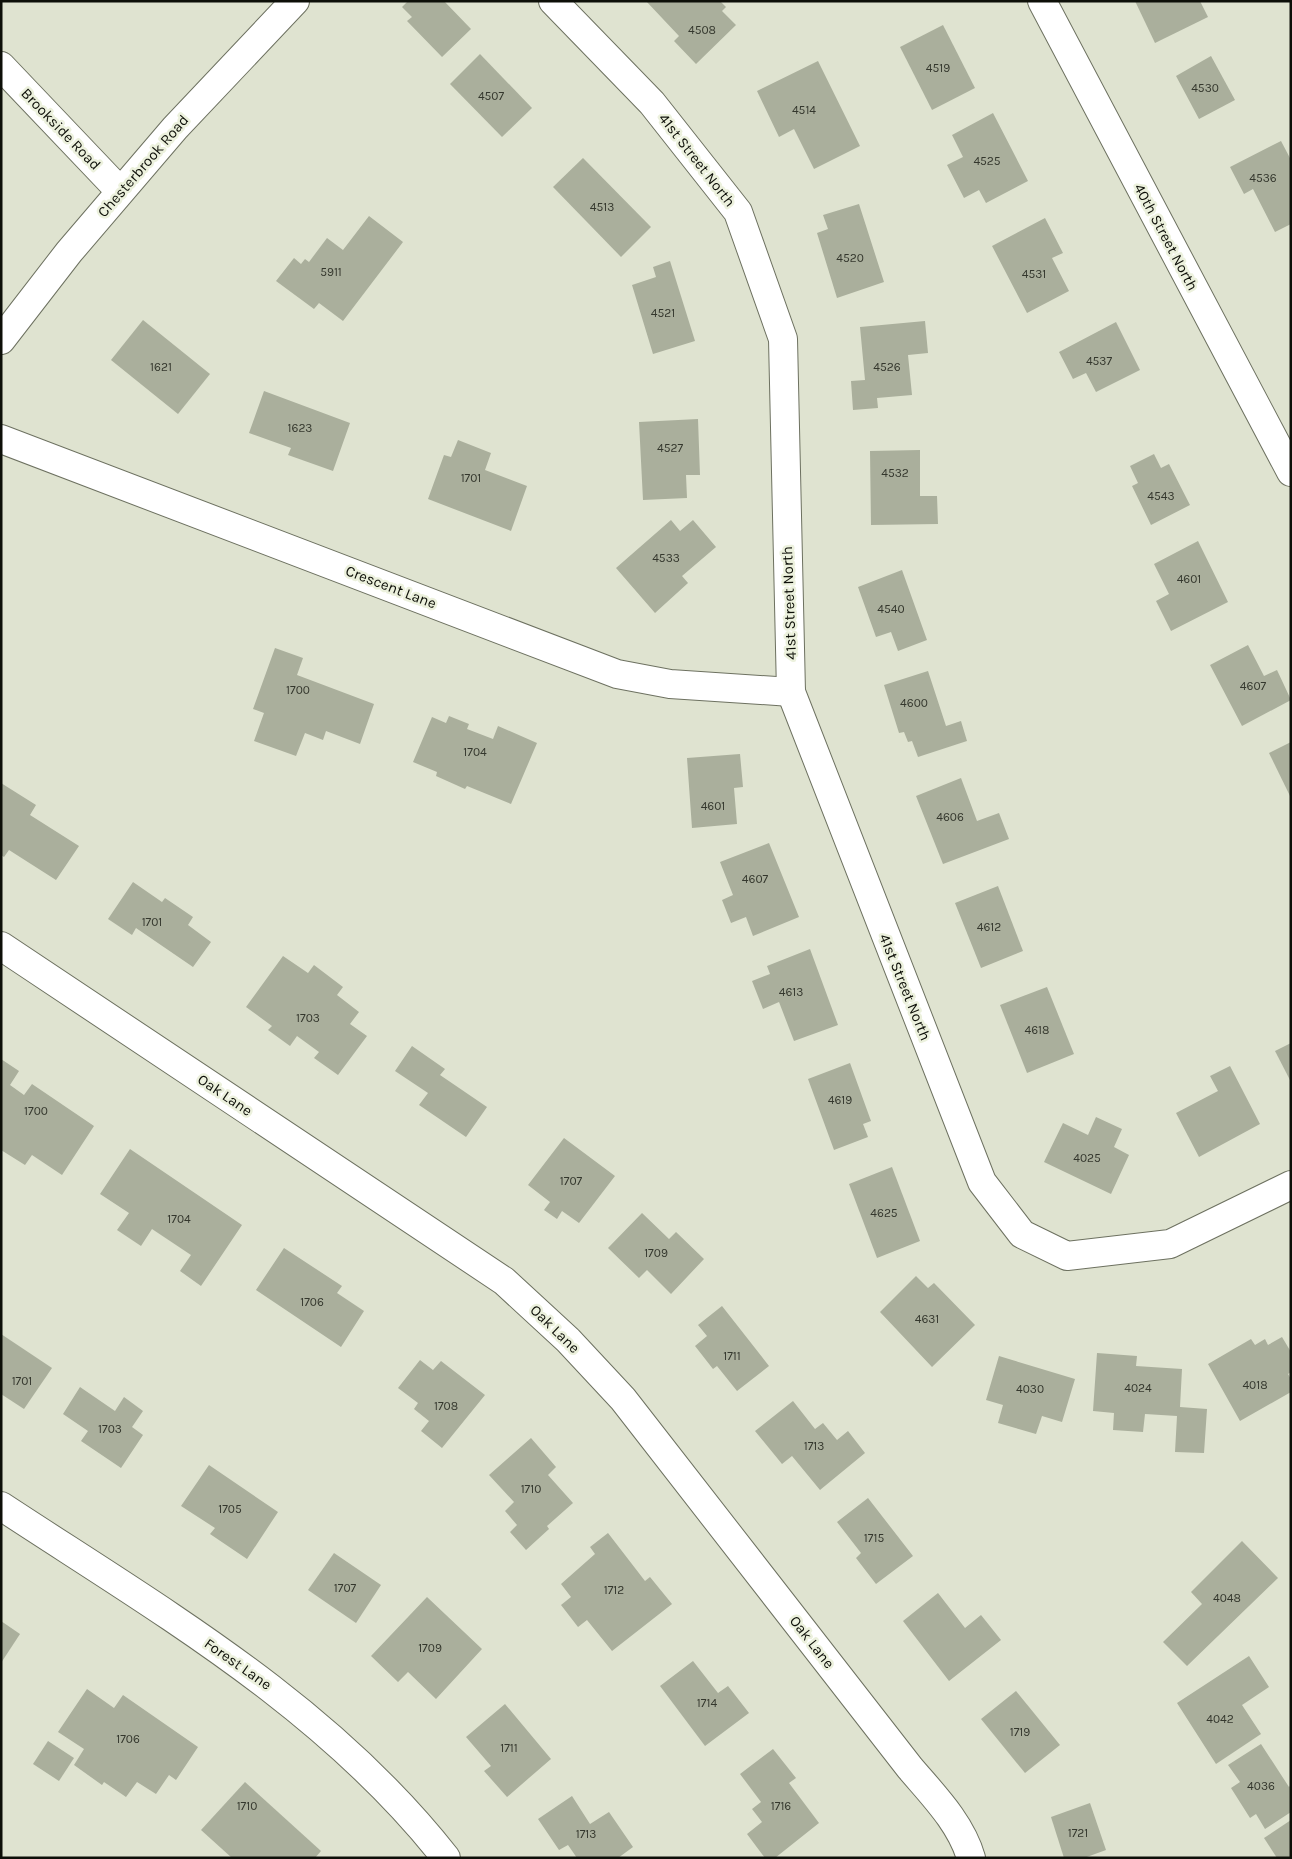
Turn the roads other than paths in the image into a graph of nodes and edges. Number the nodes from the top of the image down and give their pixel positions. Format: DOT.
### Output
graph roads {
  1 [pos="295,1"];
  2 [pos="553,1"];
  3 [pos="1042,1"];
  4 [pos="1,66"];
  5 [pos="120,191"];
  6 [pos="1,340"];
  7 [pos="1,439"];
  8 [pos="1291,472"];
  9 [pos="791,692"];
  10 [pos="1,946"];
  11 [pos="1291,1185"];
  12 [pos="1,1506"];
  13 [pos="446,1858"];
  14 [pos="971,1858"];
  1 -- 5 [label="street, Chesterbrook Road"];
  2 -- 9 [label="street, 41st Street North"];
  3 -- 8 [label="street, 40th Street North"];
  4 -- 5 [label="street, Brookside Road"];
  5 -- 6 [label="street, Chesterbrook Road"];
  7 -- 9 [label="street, Crescent Lane"];
  9 -- 11 [label="street, 41st Street North"];
  10 -- 14 [label="street, Oak Lane"];
  12 -- 13 [label="street, Forest Lane"];
}
